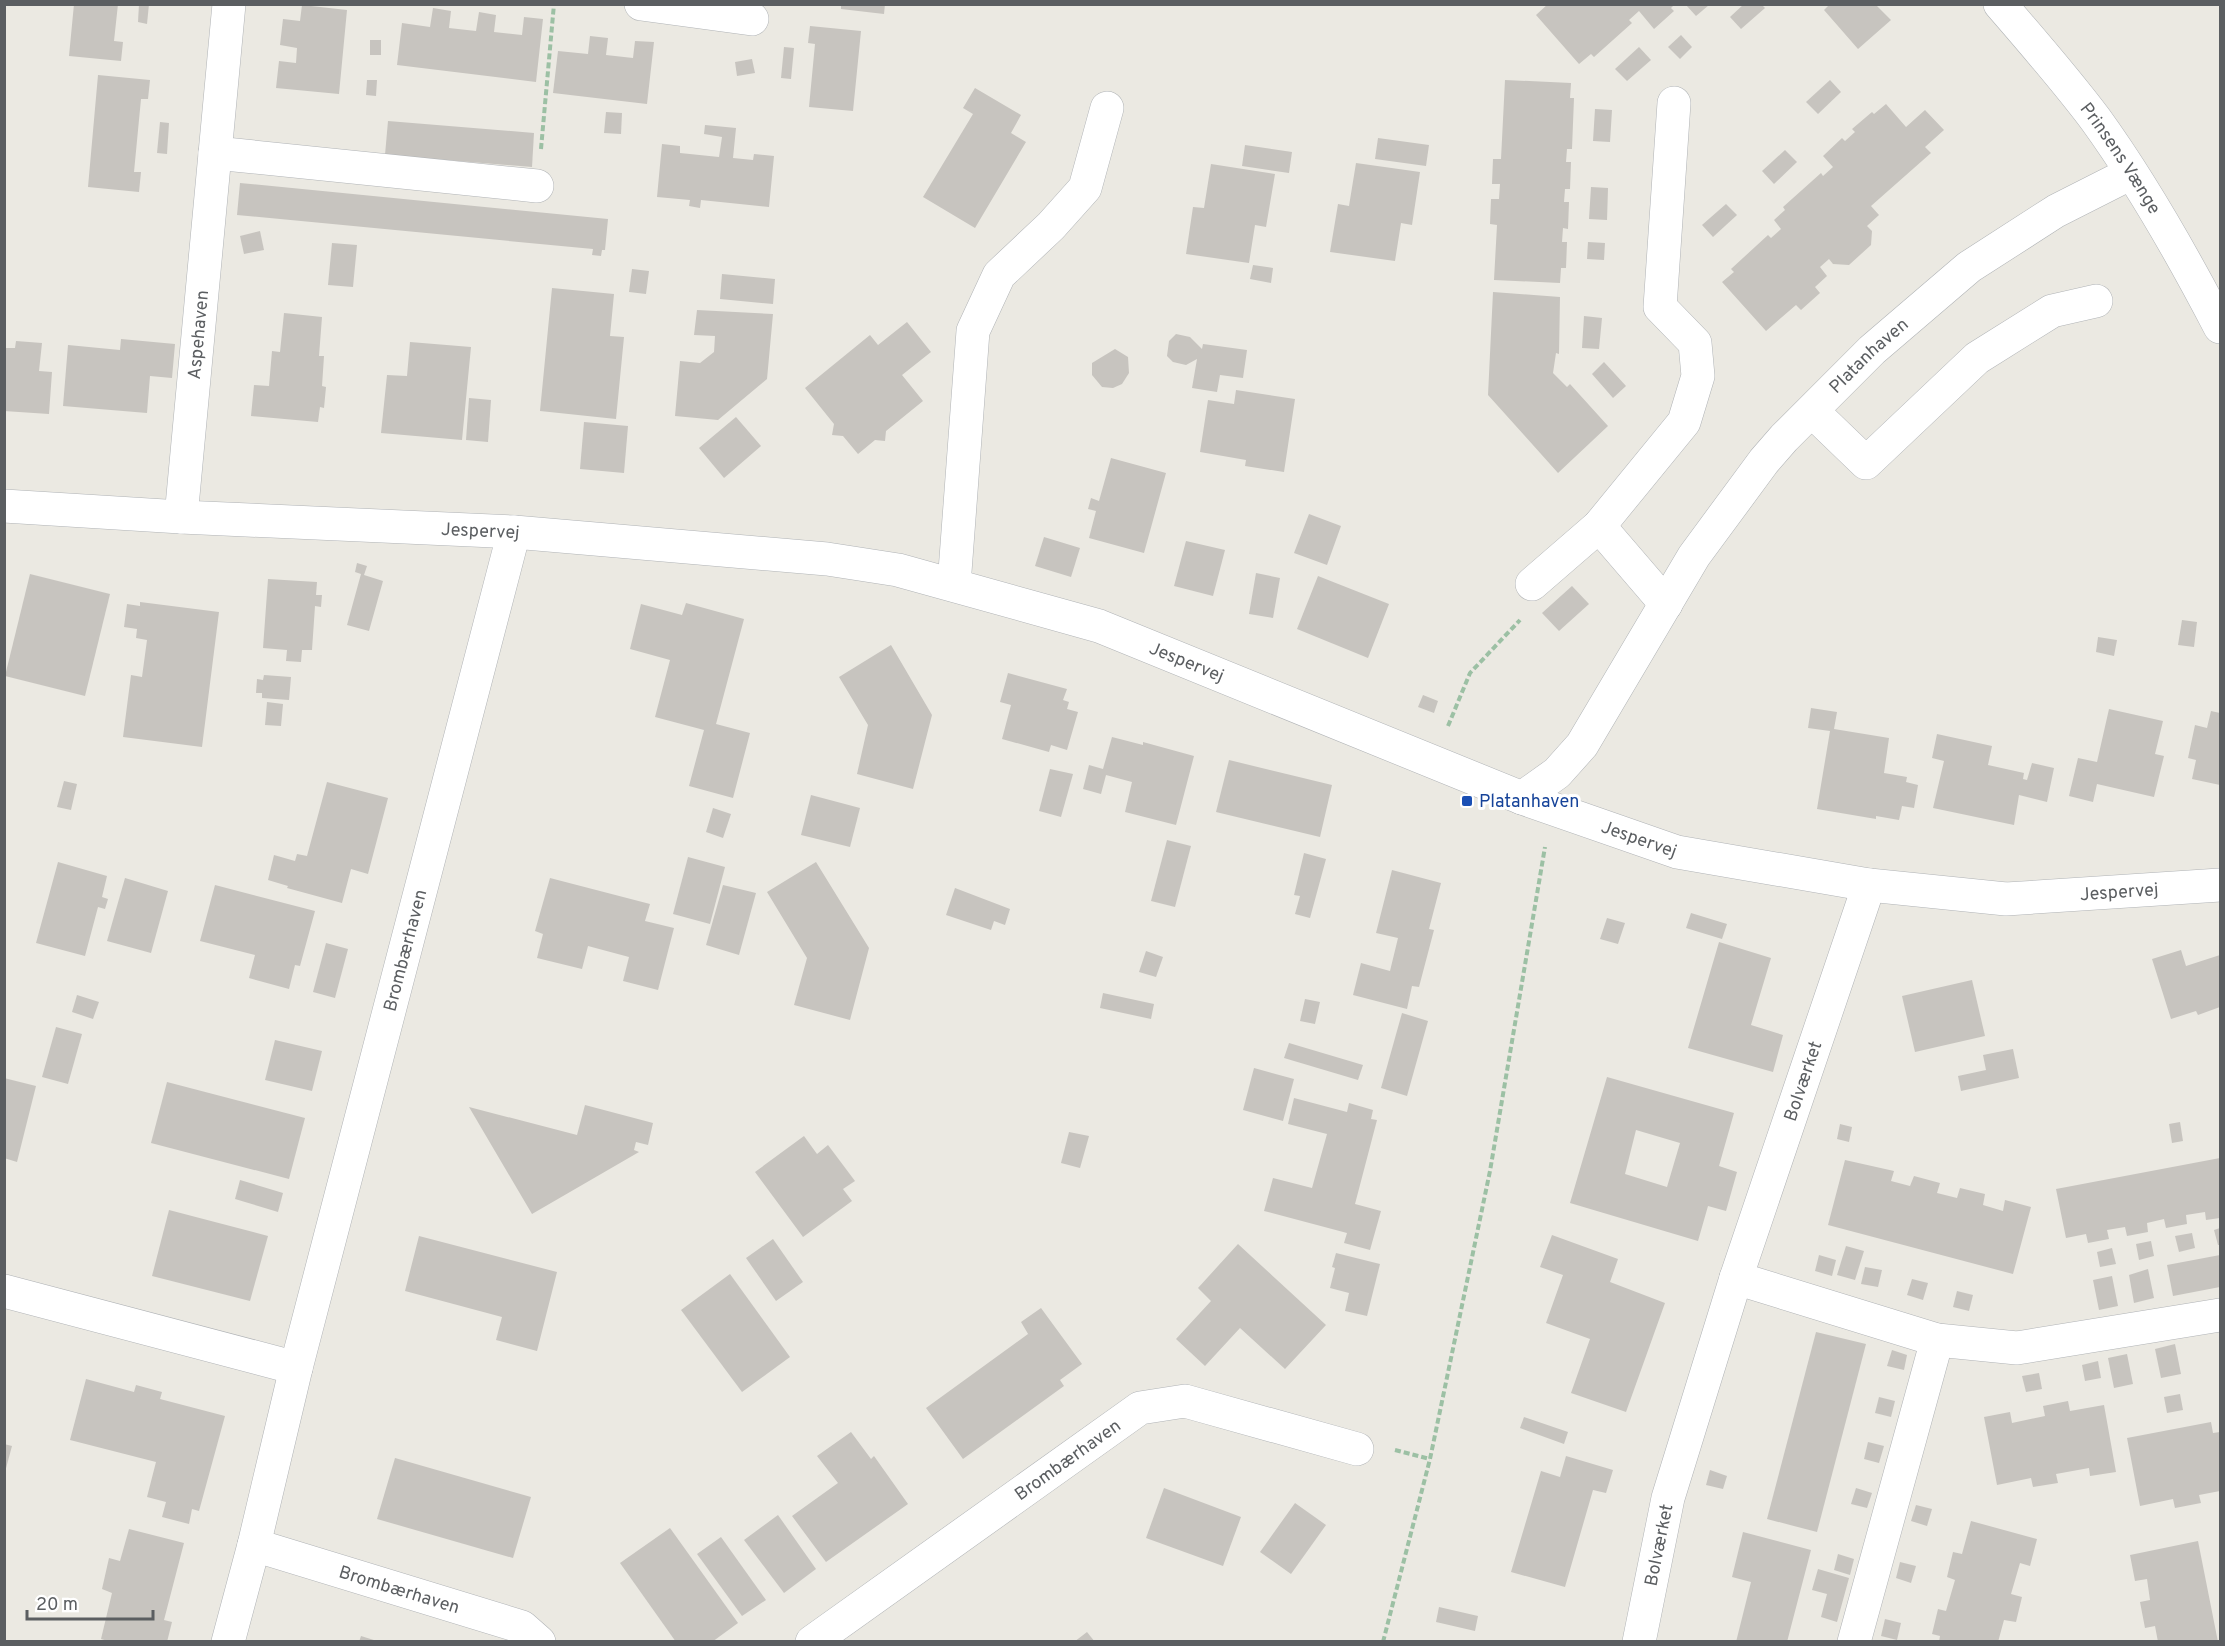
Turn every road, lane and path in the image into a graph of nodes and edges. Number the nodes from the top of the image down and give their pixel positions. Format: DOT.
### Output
graph roads {
  1 [pos="229,4"];
  2 [pos="554,4"];
  3 [pos="641,4"];
  4 [pos="2000,4"];
  5 [pos="752,19"];
  6 [pos="1674,103"];
  7 [pos="1107,108"];
  8 [pos="215,153"];
  9 [pos="2132,173"];
  10 [pos="537,186"];
  11 [pos="2096,301"];
  12 [pos="2220,327"];
  13 [pos="1812,411"];
  14 [pos="4,506"];
  15 [pos="181,517"];
  16 [pos="1599,526"];
  17 [pos="514,532"];
  18 [pos="1532,584"];
  19 [pos="954,585"];
  20 [pos="1666,604"];
  21 [pos="1432,762"];
  22 [pos="1522,798"];
  23 [pos="1869,885"];
  24 [pos="2220,885"];
  25 [pos="1736,1278"];
  26 [pos="4,1291"];
  27 [pos="2220,1315"];
  28 [pos="1936,1340"];
  29 [pos="296,1368"];
  30 [pos="1357,1449"];
  31 [pos="254,1545"];
  32 [pos="228,1641"];
  33 [pos="539,1641"];
  34 [pos="812,1641"];
  35 [pos="1383,1641"];
  36 [pos="1639,1641"];
  37 [pos="1854,1641"];
  1 -- 8 [label="street, Aspehaven"];
  2 -- 10 [label="path"];
  3 -- 5 [label="street"];
  4 -- 9 [label="street, Prinsens Vænge"];
  6 -- 16 [label="street"];
  7 -- 19 [label="street"];
  8 -- 10 [label="street"];
  8 -- 15 [label="street, Aspehaven"];
  9 -- 12 [label="street, Prinsens Vænge"];
  9 -- 13 [label="street, Platanhaven"];
  11 -- 13 [label="street"];
  13 -- 20 [label="street, Platanhaven"];
  14 -- 15 [label="street, Jespervej"];
  15 -- 17 [label="street, Jespervej"];
  16 -- 18 [label="street"];
  16 -- 20 [label="street"];
  17 -- 19 [label="street, Jespervej"];
  17 -- 29 [label="street, Brombærhaven"];
  18 -- 21 [label="path"];
  19 -- 21 [label="street, Jespervej"];
  20 -- 22 [label="street, Platanhaven"];
  21 -- 22 [label="street, Jespervej"];
  22 -- 23 [label="street, Jespervej"];
  22 -- 35 [label="path"];
  23 -- 24 [label="street, Jespervej"];
  23 -- 25 [label="street, Bolværket"];
  25 -- 28 [label="street"];
  25 -- 36 [label="street, Bolværket"];
  26 -- 29 [label="street"];
  27 -- 28 [label="street"];
  28 -- 37 [label="street"];
  29 -- 31 [label="street, Brombærhaven"];
  30 -- 34 [label="street, Brombærhaven"];
  31 -- 32 [label="street, Brombærhaven"];
  31 -- 33 [label="street, Brombærhaven"];
}
